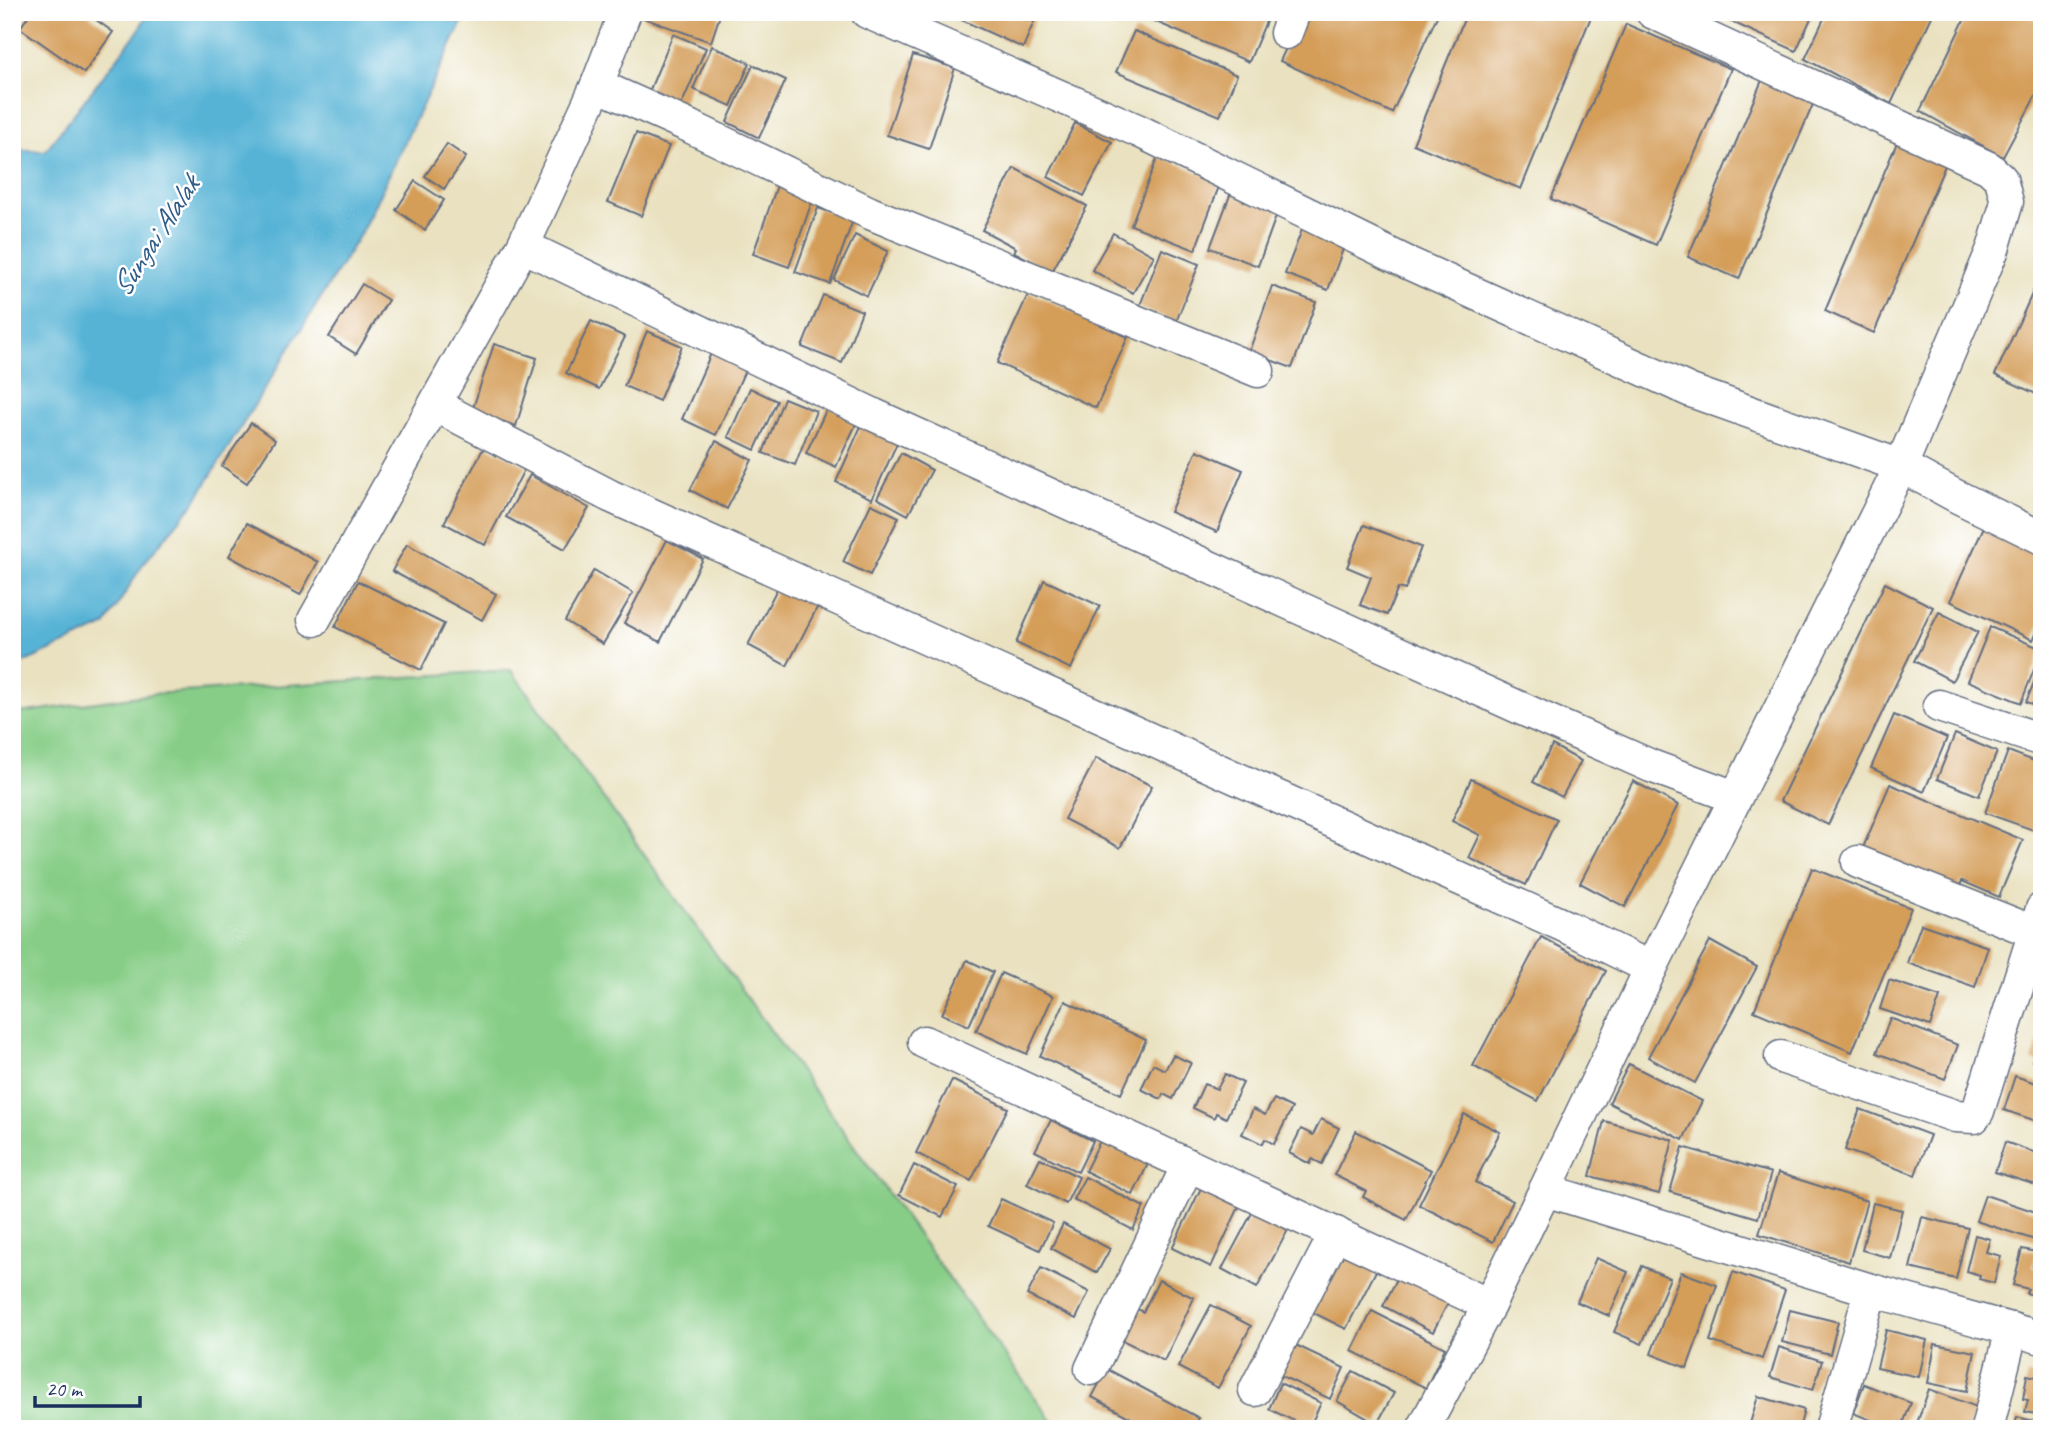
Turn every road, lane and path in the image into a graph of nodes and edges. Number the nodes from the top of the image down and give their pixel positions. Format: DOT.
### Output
graph roads {
  1 [pos="625,12"];
  2 [pos="867,12"];
  3 [pos="1652,12"];
  4 [pos="597,85"];
  5 [pos="523,246"];
  6 [pos="1258,371"];
  7 [pos="435,405"];
  8 [pos="1901,466"];
  9 [pos="2042,538"];
  10 [pos="314,620"];
  11 [pos="1939,706"];
  12 [pos="2042,740"];
  13 [pos="1735,797"];
  14 [pos="1858,862"];
  15 [pos="2038,920"];
  16 [pos="1651,968"];
  17 [pos="923,1042"];
  18 [pos="1781,1057"];
  19 [pos="1188,1165"];
  20 [pos="1545,1190"];
  21 [pos="1336,1233"];
  22 [pos="1871,1290"];
  23 [pos="1489,1305"];
  24 [pos="2012,1329"];
  25 [pos="2042,1338"];
  26 [pos="1091,1369"];
  27 [pos="1255,1390"];
  28 [pos="1423,1429"];
  29 [pos="1831,1429"];
  30 [pos="1987,1429"];
  1 -- 4 [label="street"];
  2 -- 8 [label="street"];
  3 -- 8 [label="street"];
  4 -- 5 [label="street"];
  4 -- 6 [label="street"];
  5 -- 7 [label="street"];
  5 -- 13 [label="street"];
  7 -- 10 [label="street"];
  7 -- 16 [label="street"];
  8 -- 9 [label="street"];
  8 -- 13 [label="street"];
  11 -- 12 [label="street"];
  13 -- 16 [label="street"];
  14 -- 15 [label="street"];
  15 -- 18 [label="street"];
  16 -- 20 [label="street"];
  17 -- 19 [label="street"];
  19 -- 21 [label="street"];
  19 -- 26 [label="street"];
  20 -- 22 [label="street"];
  20 -- 23 [label="street"];
  21 -- 23 [label="street"];
  21 -- 27 [label="street"];
  22 -- 24 [label="street"];
  22 -- 29 [label="street"];
  23 -- 28 [label="street"];
  24 -- 25 [label="street"];
  24 -- 30 [label="street"];
}
